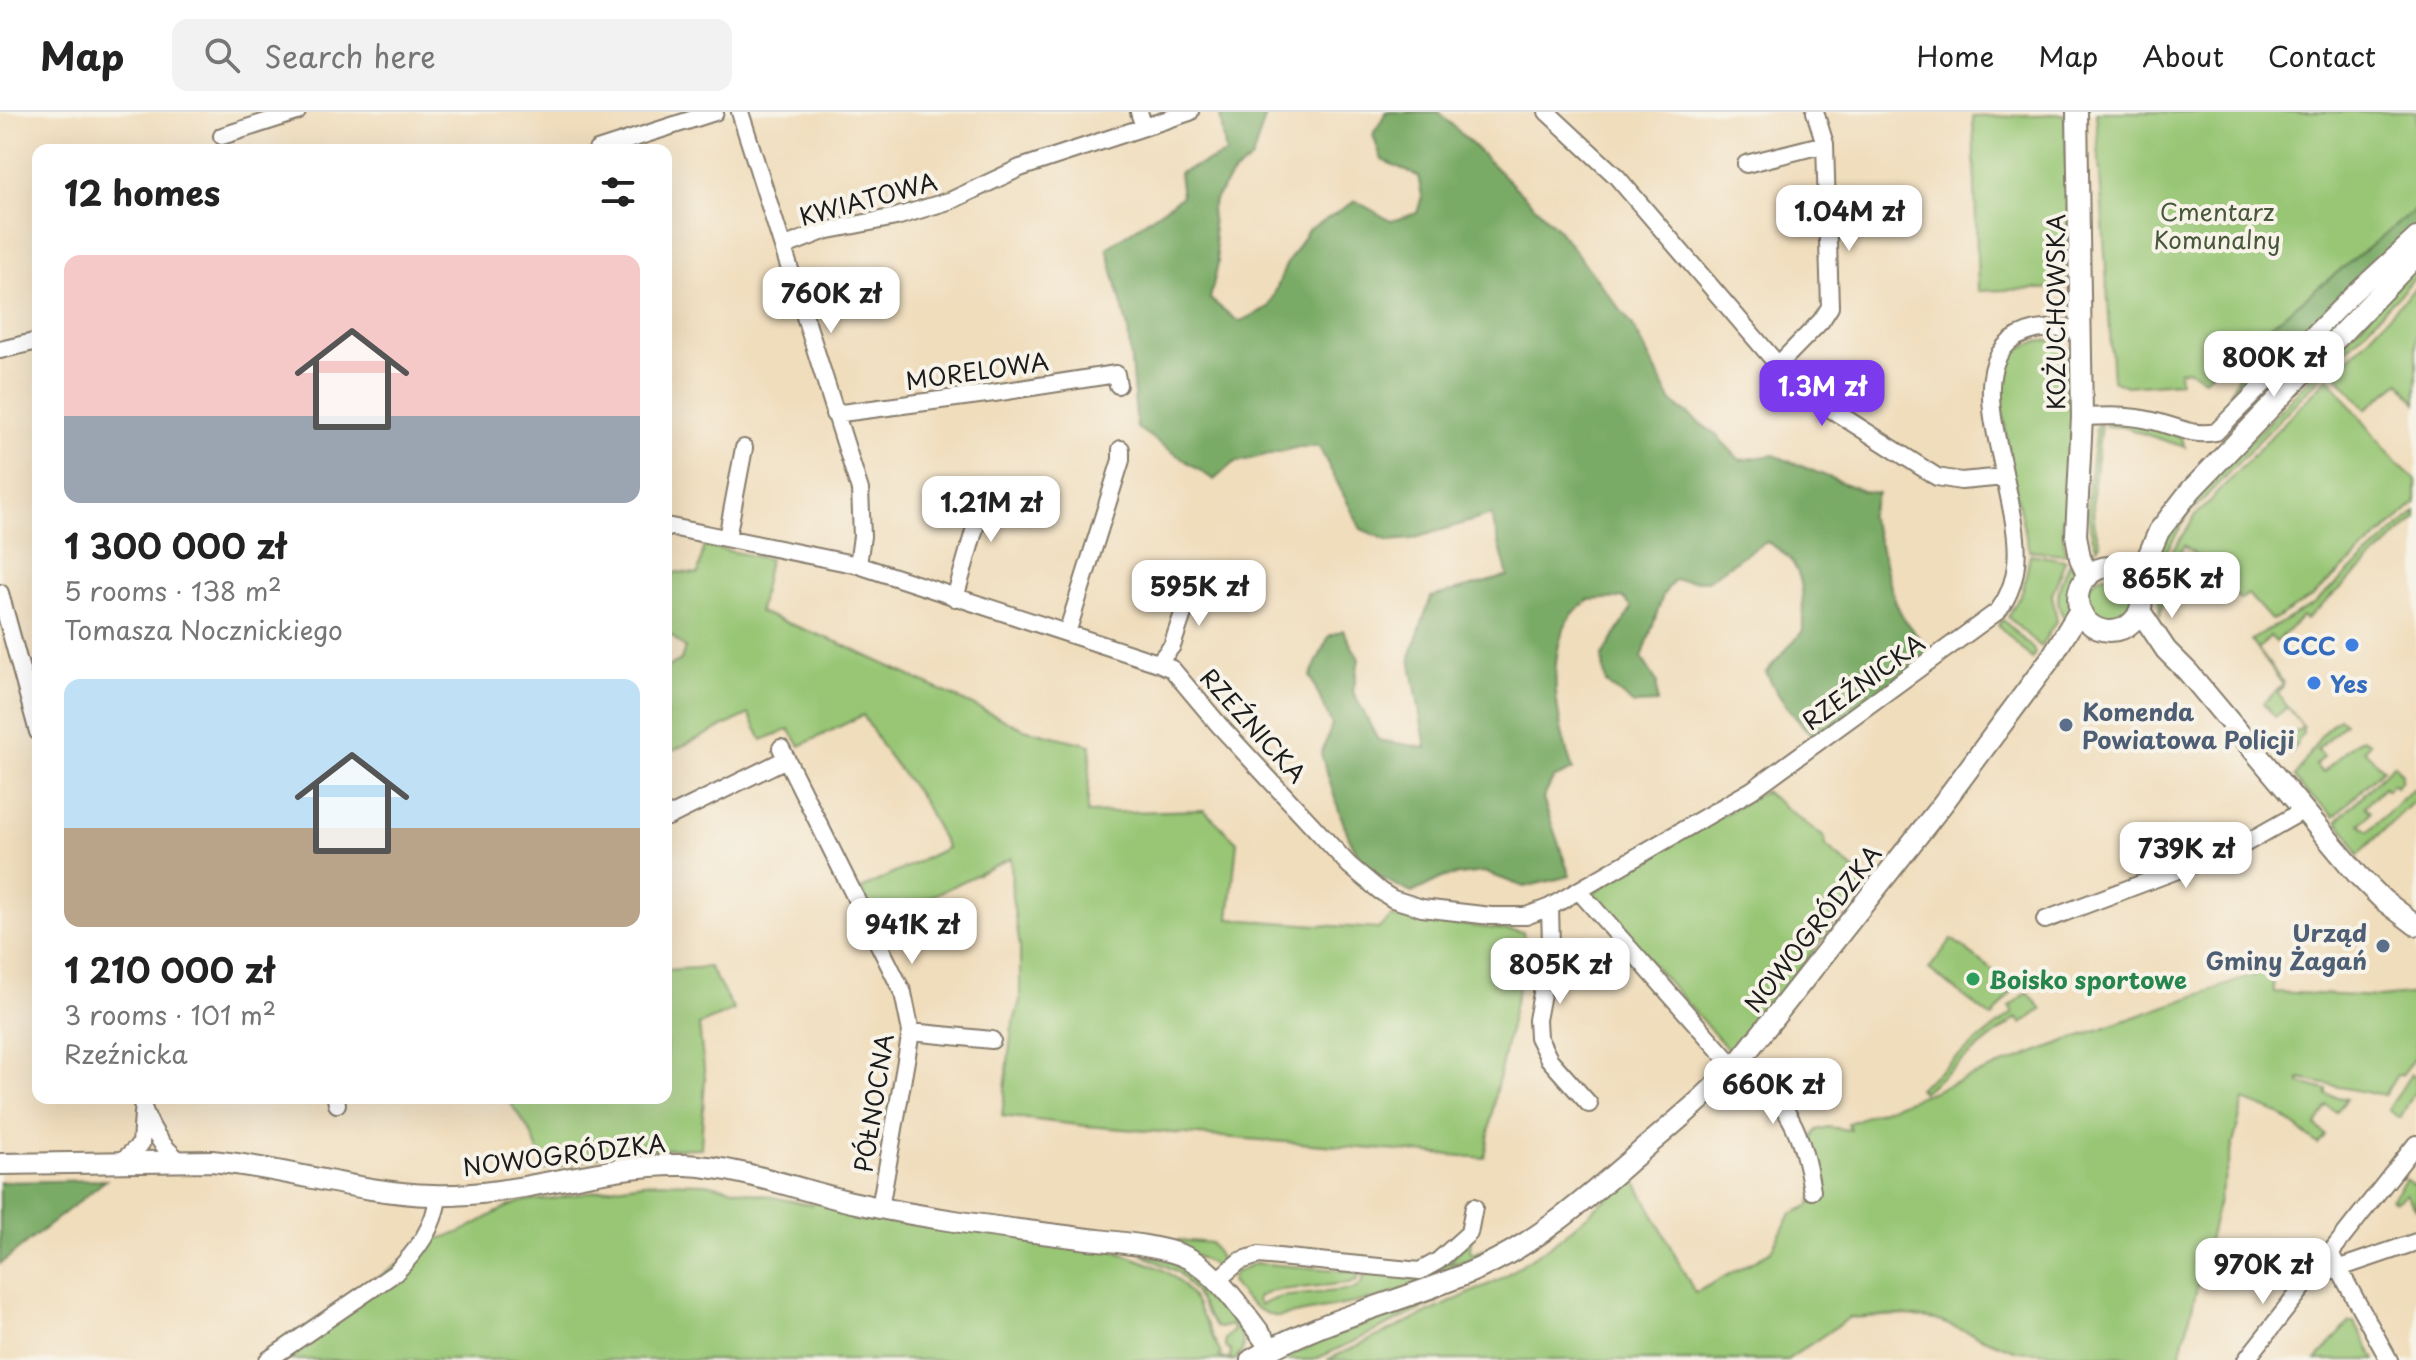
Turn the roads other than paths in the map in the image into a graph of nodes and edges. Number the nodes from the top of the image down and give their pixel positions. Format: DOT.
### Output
graph roads {
  1 [pos="715,112"];
  2 [pos="740,112"];
  3 [pos="1190,112"];
  4 [pos="1547,112"];
  5 [pos="1815,112"];
  6 [pos="2077,112"];
  7 [pos="286,114"];
  8 [pos="1142,120"];
  9 [pos="222,136"];
  10 [pos="616,144"];
  11 [pos="1825,144"];
  12 [pos="1746,164"];
  13 [pos="2416,236"];
  14 [pos="783,247"];
  15 [pos="2416,256"];
  16 [pos="2081,329"];
  17 [pos="32,342"];
  18 [pos="0,350"];
  19 [pos="1778,365"];
  20 [pos="1118,385"];
  21 [pos="834,414"];
  22 [pos="2082,417"];
  23 [pos="744,448"];
  24 [pos="1121,449"];
  25 [pos="2005,477"];
  26 [pos="2079,512"];
  27 [pos="970,515"];
  28 [pos="672,527"];
  29 [pos="727,538"];
  30 [pos="858,565"];
  31 [pos="1198,569"];
  32 [pos="2122,573"];
  33 [pos="2088,577"];
  34 [pos="0,593"];
  35 [pos="955,598"];
  36 [pos="2080,610"];
  37 [pos="2140,611"];
  38 [pos="2099,629"];
  39 [pos="2121,629"];
  40 [pos="1067,633"];
  41 [pos="2166,650"];
  42 [pos="2051,658"];
  43 [pos="1158,663"];
  44 [pos="32,697"];
  45 [pos="2304,810"];
  46 [pos="672,815"];
  47 [pos="1579,891"];
  48 [pos="1550,907"];
  49 [pos="2045,920"];
  50 [pos="2416,925"];
  51 [pos="911,1032"];
  52 [pos="992,1040"];
  53 [pos="1738,1062"];
  54 [pos="141,1104"];
  55 [pos="142,1104"];
  56 [pos="1589,1104"];
  57 [pos="2416,1144"];
  58 [pos="122,1161"];
  59 [pos="180,1161"];
  60 [pos="0,1164"];
  61 [pos="1812,1191"];
  62 [pos="438,1196"];
  63 [pos="1474,1207"];
  64 [pos="880,1208"];
  65 [pos="2416,1242"];
  66 [pos="2334,1261"];
  67 [pos="1216,1281"];
  68 [pos="1271,1348"];
  69 [pos="268,1360"];
  70 [pos="1251,1360"];
  71 [pos="2246,1360"];
  72 [pos="2389,1360"];
  1 -- 10 [label="street"];
  2 -- 14 [label="street"];
  3 -- 8 [label="street, KWIATOWA"];
  4 -- 19 [label="street"];
  5 -- 11 [label="street"];
  6 -- 16 [label="main road, KOŻUCHOWSKA"];
  7 -- 9 [label="street"];
  8 -- 14 [label="street, KWIATOWA"];
  11 -- 12 [label="street"];
  11 -- 19 [label="street"];
  13 -- 22 [label="street"];
  14 -- 21 [label="street"];
  15 -- 32 [label="main road"];
  16 -- 22 [label="main road, KOŻUCHOWSKA"];
  16 -- 25 [label="street, RZEŹNICKA"];
  17 -- 18 [label="street"];
  19 -- 25 [label="street"];
  20 -- 21 [label="street, MORELOWA"];
  21 -- 30 [label="street"];
  22 -- 26 [label="main road, KOŻUCHOWSKA"];
  23 -- 29 [label="street"];
  24 -- 40 [label="street"];
  25 -- 47 [label="street, RZEŹNICKA"];
  26 -- 32 [label="main road, KOŻUCHOWSKA"];
  26 -- 33 [label="main road, KOŻUCHOWSKA"];
  27 -- 35 [label="street"];
  28 -- 29 [label="street, RZEŹNICKA"];
  29 -- 30 [label="street, RZEŹNICKA"];
  30 -- 35 [label="street, RZEŹNICKA"];
  31 -- 43 [label="street"];
  32 -- 33 [label="main road"];
  32 -- 37 [label="main road"];
  33 -- 36 [label="main road"];
  34 -- 44 [label="street"];
  35 -- 40 [label="street, RZEŹNICKA"];
  36 -- 38 [label="main road"];
  36 -- 42 [label="main road, NOWOGRÓDZKA"];
  37 -- 39 [label="main road"];
  37 -- 41 [label="main road"];
  38 -- 39 [label="main road"];
  38 -- 42 [label="main road, NOWOGRÓDZKA"];
  39 -- 41 [label="main road"];
  40 -- 43 [label="street, RZEŹNICKA"];
  41 -- 45 [label="main road"];
  42 -- 53 [label="main road, NOWOGRÓDZKA"];
  43 -- 48 [label="street, RZEŹNICKA"];
  45 -- 49 [label="street"];
  45 -- 50 [label="main road"];
  46 -- 51 [label="street, PÓŁNOCNA"];
  47 -- 48 [label="street, RZEŹNICKA"];
  47 -- 53 [label="street"];
  48 -- 56 [label="street"];
  51 -- 52 [label="street"];
  51 -- 64 [label="street, PÓŁNOCNA"];
  53 -- 61 [label="street"];
  53 -- 68 [label="main road, NOWOGRÓDZKA"];
  54 -- 58 [label="street"];
  55 -- 59 [label="street"];
  57 -- 66 [label="street"];
  58 -- 59 [label="main road, NOWOGRÓDZKA"];
  58 -- 60 [label="main road, NOWOGRÓDZKA"];
  59 -- 62 [label="main road, NOWOGRÓDZKA"];
  62 -- 64 [label="main road, NOWOGRÓDZKA"];
  62 -- 69 [label="street"];
  63 -- 67 [label="street"];
  64 -- 67 [label="main road, NOWOGRÓDZKA"];
  65 -- 66 [label="street"];
  66 -- 71 [label="street"];
  66 -- 72 [label="street"];
  67 -- 68 [label="main road, NOWOGRÓDZKA"];
  68 -- 70 [label="main road"];
}
